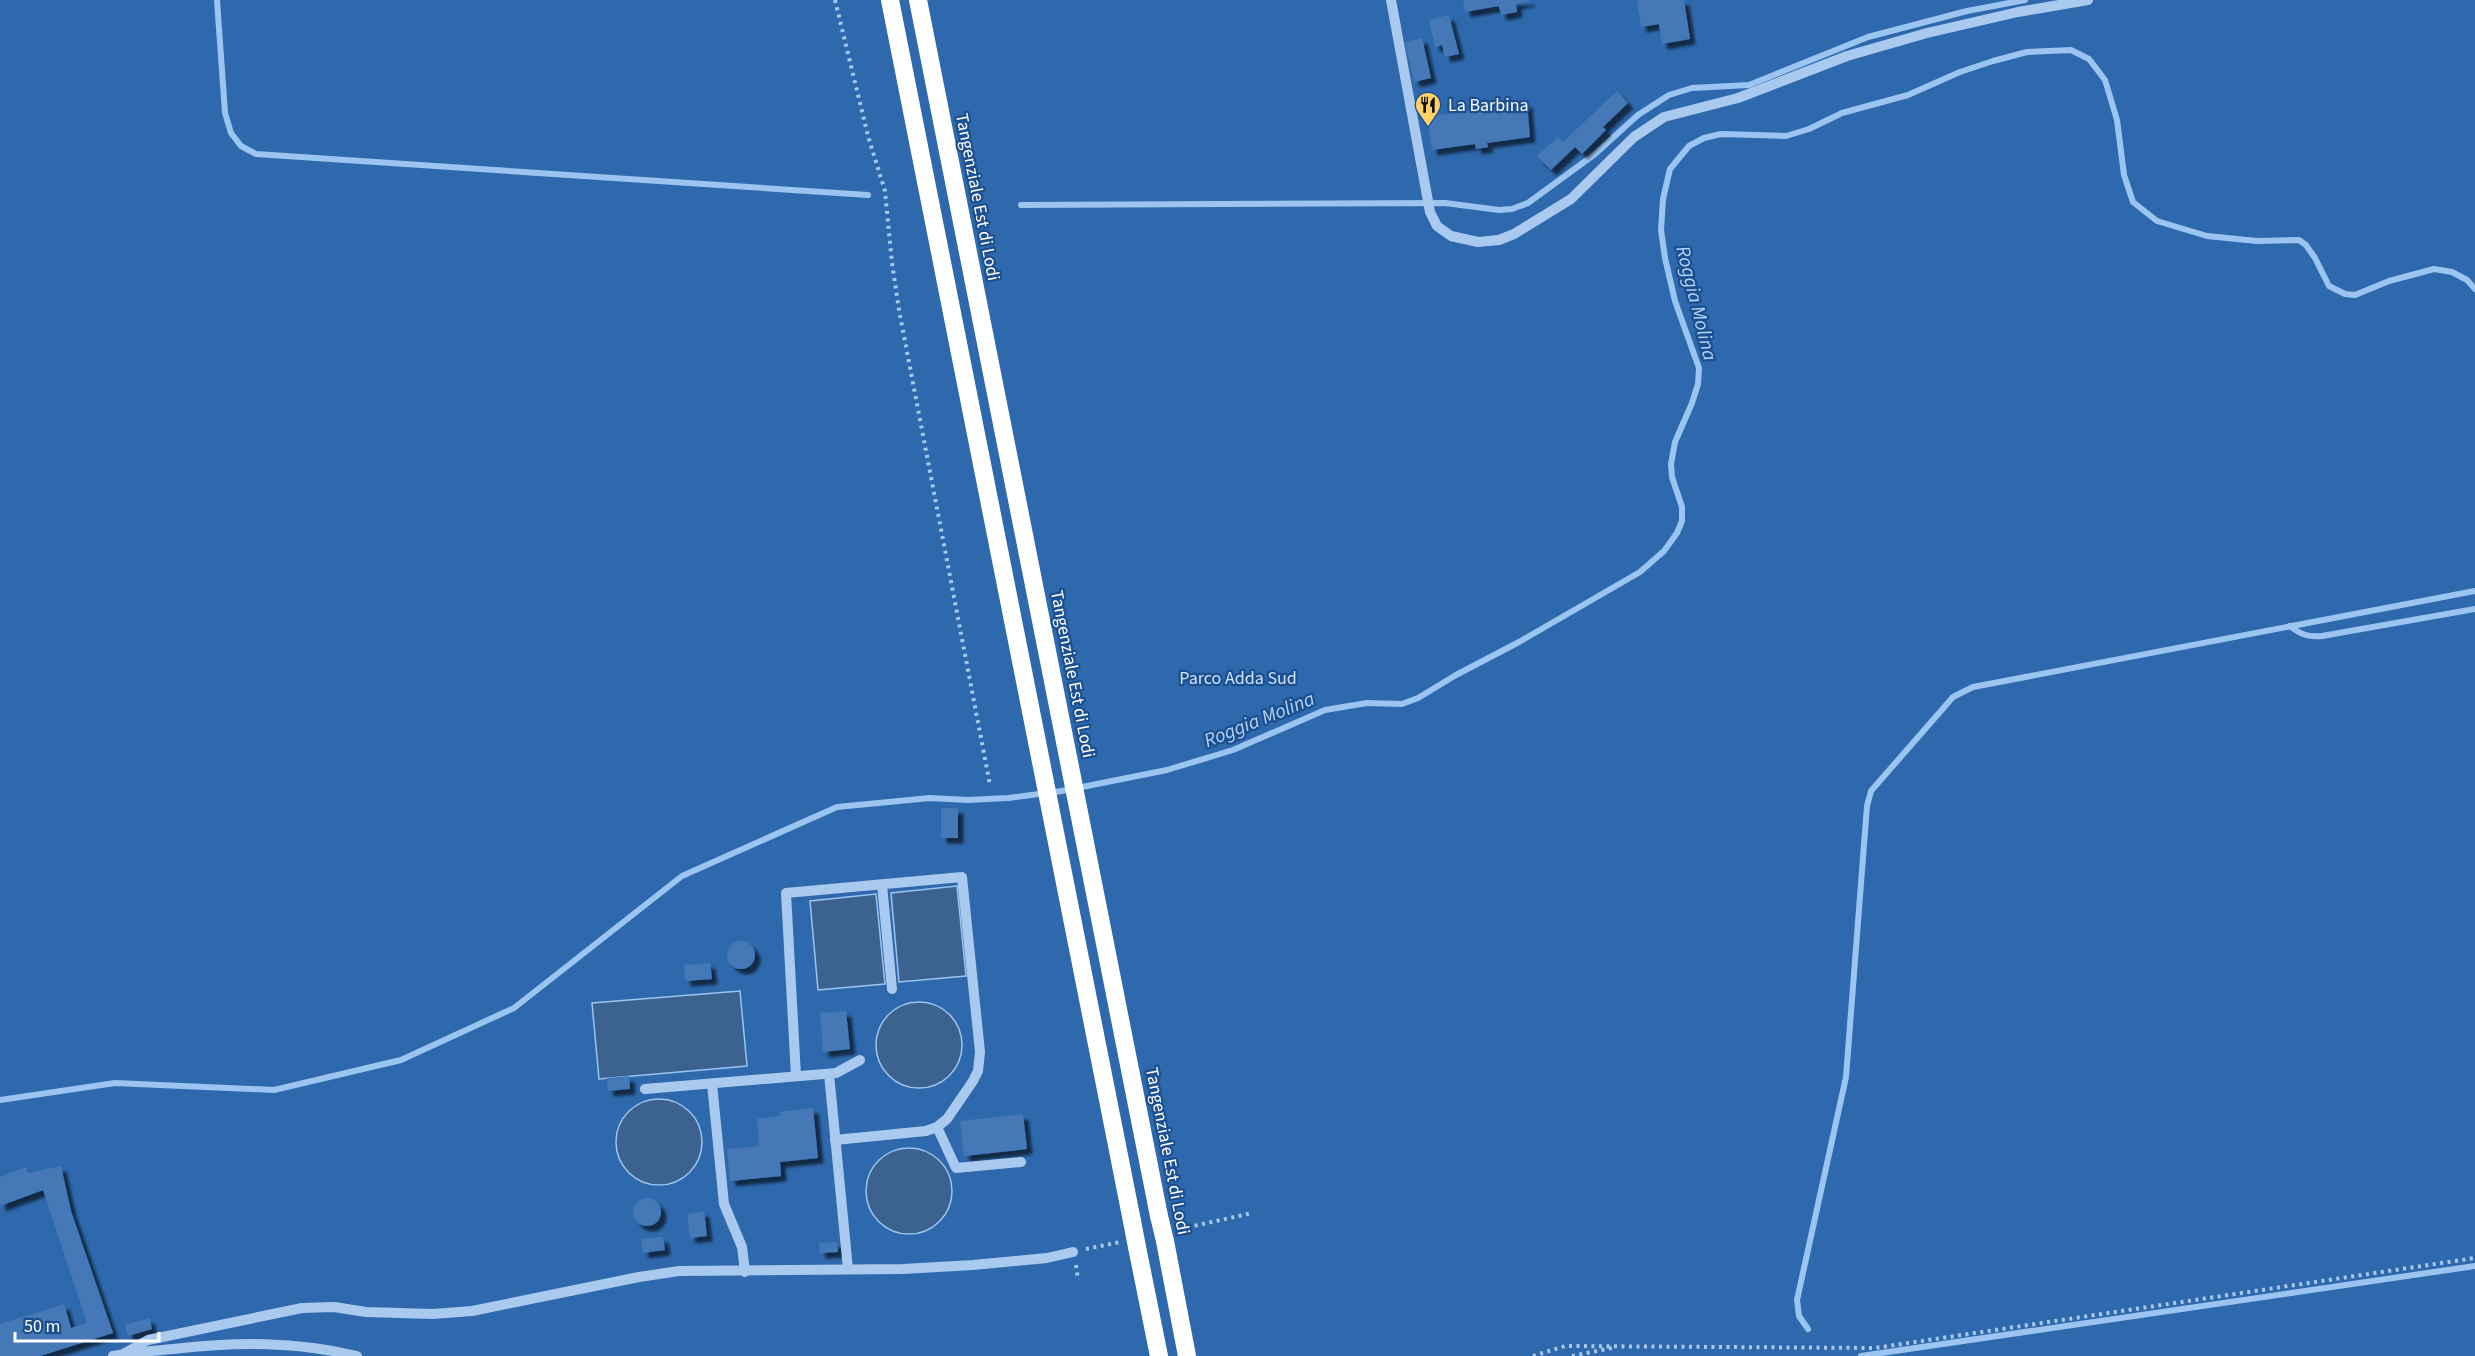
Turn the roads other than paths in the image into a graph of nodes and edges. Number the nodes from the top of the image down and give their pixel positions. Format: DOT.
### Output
graph roads {
  1 [pos="890,0"];
  2 [pos="918,0"];
  3 [pos="1391,0"];
  4 [pos="2088,0"];
  5 [pos="882,885"];
  6 [pos="892,989"];
  7 [pos="860,1060"];
  8 [pos="829,1074"];
  9 [pos="796,1077"];
  10 [pos="712,1084"];
  11 [pos="645,1089"];
  12 [pos="938,1127"];
  13 [pos="835,1140"];
  14 [pos="1021,1162"];
  15 [pos="1073,1252"];
  16 [pos="848,1269"];
  17 [pos="745,1272"];
  18 [pos="118,1355"];
  19 [pos="357,1356"];
  20 [pos="1159,1356"];
  21 [pos="1187,1356"];
  1 -- 20 [label="highway, bridge"];
  2 -- 21 [label="highway, Tangenziale Est di Lodi, bridge"];
  3 -- 4 [label="street"];
  5 -- 6 [label="street"];
  5 -- 9 [label="street"];
  5 -- 12 [label="street"];
  7 -- 8 [label="street"];
  8 -- 9 [label="street"];
  8 -- 13 [label="street"];
  9 -- 10 [label="street"];
  10 -- 11 [label="street"];
  10 -- 17 [label="street"];
  12 -- 13 [label="street"];
  12 -- 14 [label="street"];
  13 -- 16 [label="street"];
  15 -- 16 [label="street"];
  16 -- 17 [label="street"];
  17 -- 18 [label="street"];
  18 -- 19 [label="street"];
}
